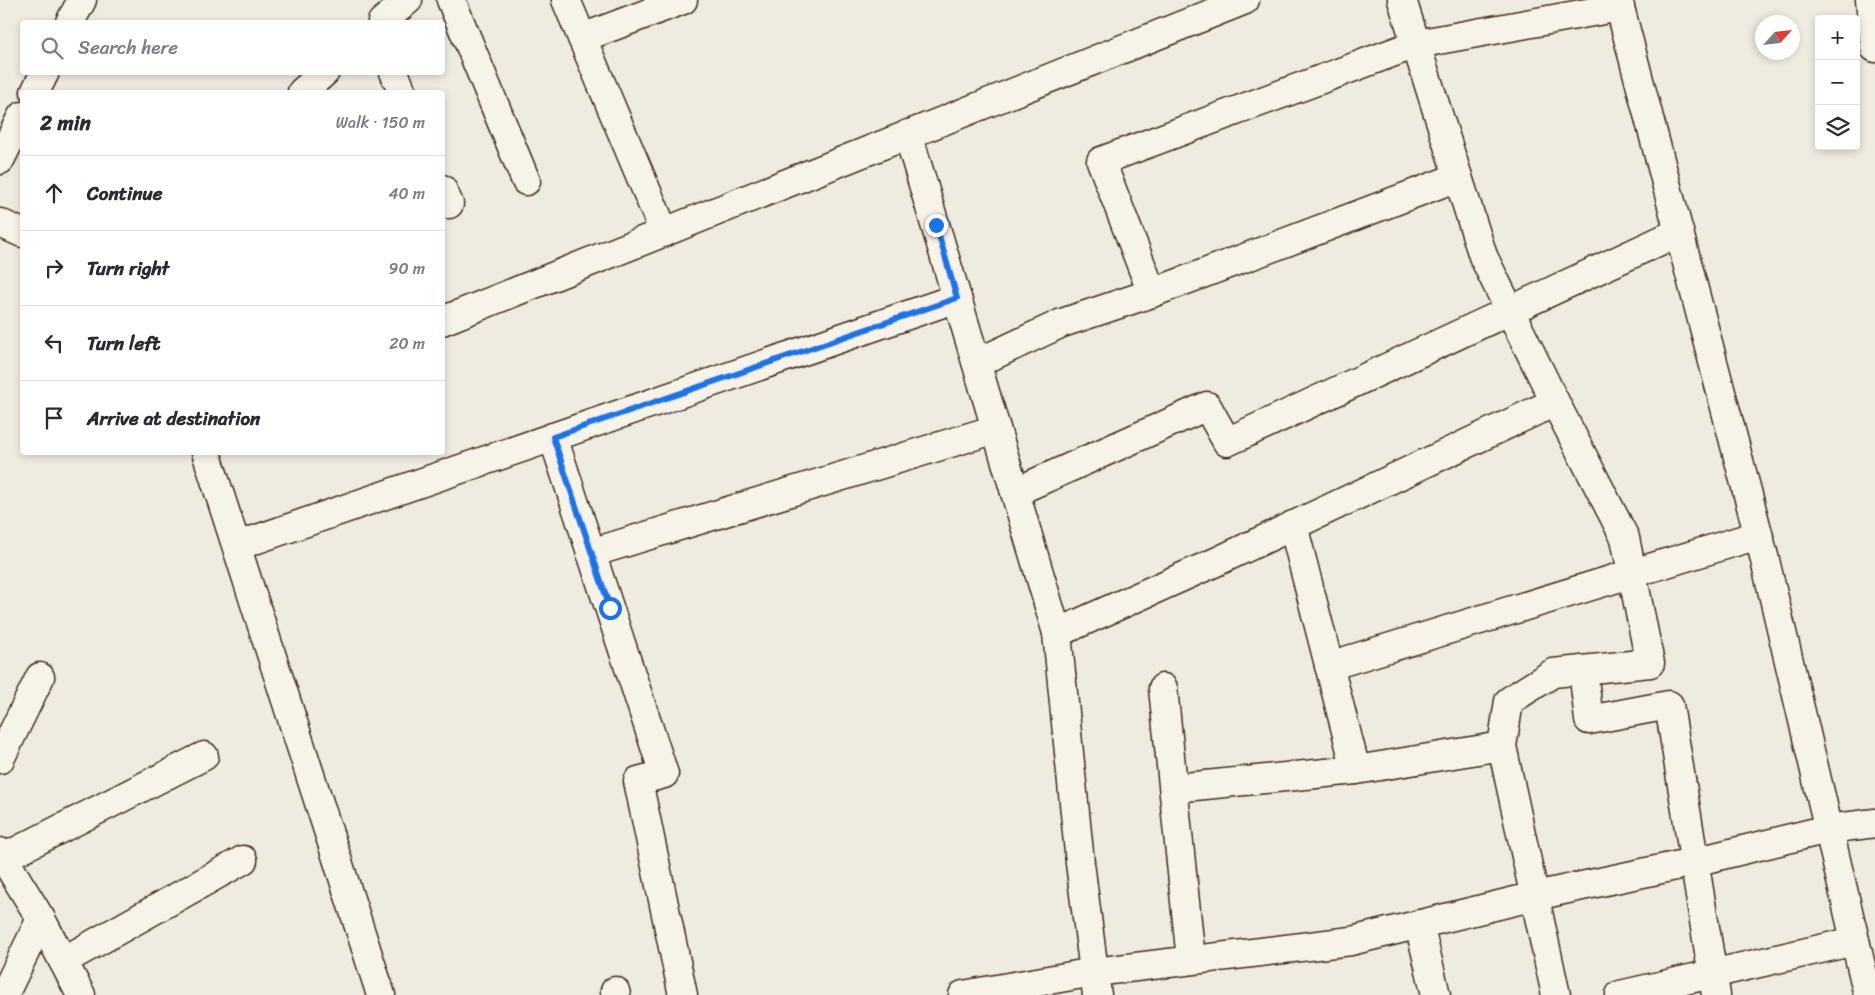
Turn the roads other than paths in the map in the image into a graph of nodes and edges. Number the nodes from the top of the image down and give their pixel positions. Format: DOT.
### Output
graph roads {
  1 [pos="82,0"];
  2 [pos="408,0"];
  3 [pos="451,0"];
  4 [pos="566,0"];
  5 [pos="683,0"];
  6 [pos="1245,0"];
  7 [pos="1402,0"];
  8 [pos="1870,0"];
  9 [pos="1619,3"];
  10 [pos="71,20"];
  11 [pos="384,20"];
  12 [pos="582,38"];
  13 [pos="1416,44"];
  14 [pos="1875,48"];
  15 [pos="44,75"];
  16 [pos="322,75"];
  17 [pos="395,75"];
  18 [pos="36,90"];
  19 [pos="304,90"];
  20 [pos="401,90"];
  21 [pos="20,120"];
  22 [pos="908,134"];
  23 [pos="0,160"];
  24 [pos="1458,177"];
  25 [pos="526,181"];
  26 [pos="0,223"];
  27 [pos="20,232"];
  28 [pos="664,232"];
  29 [pos="1679,232"];
  30 [pos="1152,293"];
  31 [pos="957,298"];
  32 [pos="1510,311"];
  33 [pos="445,321"];
  34 [pos="977,362"];
  35 [pos="1555,402"];
  36 [pos="996,429"];
  37 [pos="553,437"];
  38 [pos="207,455"];
  39 [pos="1015,492"];
  40 [pos="1293,525"];
  41 [pos="1758,535"];
  42 [pos="237,546"];
  43 [pos="591,553"];
  44 [pos="1632,574"];
  45 [pos="1057,632"];
  46 [pos="1329,666"];
  47 [pos="1582,670"];
  48 [pos="40,677"];
  49 [pos="1163,688"];
  50 [pos="1502,746"];
  51 [pos="204,756"];
  52 [pos="0,759"];
  53 [pos="1356,770"];
  54 [pos="1175,788"];
  55 [pos="1875,824"];
  56 [pos="1828,829"];
  57 [pos="2,855"];
  58 [pos="243,860"];
  59 [pos="1694,862"];
  60 [pos="1535,896"];
  61 [pos="40,919"];
  62 [pos="1419,924"];
  63 [pos="1855,942"];
  64 [pos="1191,960"];
  65 [pos="63,961"];
  66 [pos="1095,983"];
  67 [pos="1714,985"];
  68 [pos="4,995"];
  69 [pos="80,995"];
  70 [pos="381,995"];
  71 [pos="683,995"];
  72 [pos="963,995"];
  73 [pos="1436,995"];
  74 [pos="1556,995"];
  75 [pos="1620,995"];
  76 [pos="1868,995"];
  1 -- 10 [label="street"];
  2 -- 11 [label="street"];
  3 -- 25 [label="street"];
  4 -- 12 [label="street"];
  5 -- 12 [label="street"];
  6 -- 22 [label="street"];
  7 -- 13 [label="street"];
  8 -- 14 [label="street"];
  9 -- 13 [label="street"];
  9 -- 29 [label="street"];
  12 -- 28 [label="street"];
  13 -- 24 [label="street"];
  13 -- 30 [label="street"];
  15 -- 18 [label="street"];
  16 -- 19 [label="street"];
  17 -- 20 [label="street"];
  21 -- 23 [label="street"];
  22 -- 28 [label="street"];
  22 -- 31 [label="street"];
  24 -- 30 [label="street"];
  24 -- 32 [label="street"];
  26 -- 27 [label="street"];
  28 -- 33 [label="street"];
  29 -- 32 [label="street"];
  29 -- 41 [label="street"];
  30 -- 34 [label="street"];
  31 -- 34 [label="street"];
  31 -- 37 [label="street"];
  32 -- 35 [label="street"];
  32 -- 39 [label="street"];
  34 -- 36 [label="street"];
  35 -- 40 [label="street"];
  35 -- 44 [label="street"];
  36 -- 39 [label="street"];
  36 -- 43 [label="street"];
  37 -- 42 [label="street"];
  37 -- 43 [label="street"];
  38 -- 42 [label="street"];
  39 -- 45 [label="street"];
  40 -- 45 [label="street"];
  40 -- 46 [label="street"];
  41 -- 44 [label="street"];
  41 -- 56 [label="street"];
  42 -- 70 [label="street"];
  43 -- 71 [label="street"];
  44 -- 46 [label="street"];
  44 -- 47 [label="street"];
  45 -- 66 [label="street"];
  46 -- 53 [label="street"];
  47 -- 50 [label="street"];
  47 -- 59 [label="street"];
  48 -- 52 [label="street"];
  49 -- 54 [label="street"];
  50 -- 53 [label="street"];
  50 -- 60 [label="street"];
  51 -- 57 [label="street"];
  53 -- 54 [label="street"];
  54 -- 64 [label="street"];
  55 -- 56 [label="street"];
  56 -- 59 [label="street"];
  56 -- 63 [label="street"];
  57 -- 61 [label="street"];
  58 -- 65 [label="street"];
  59 -- 60 [label="street"];
  59 -- 67 [label="street"];
  60 -- 62 [label="street"];
  60 -- 74 [label="street"];
  61 -- 65 [label="street"];
  61 -- 68 [label="street"];
  62 -- 64 [label="street"];
  62 -- 73 [label="street"];
  63 -- 67 [label="street"];
  63 -- 76 [label="street"];
  64 -- 66 [label="street"];
  65 -- 69 [label="street"];
  66 -- 72 [label="street"];
  67 -- 75 [label="street"];
}
